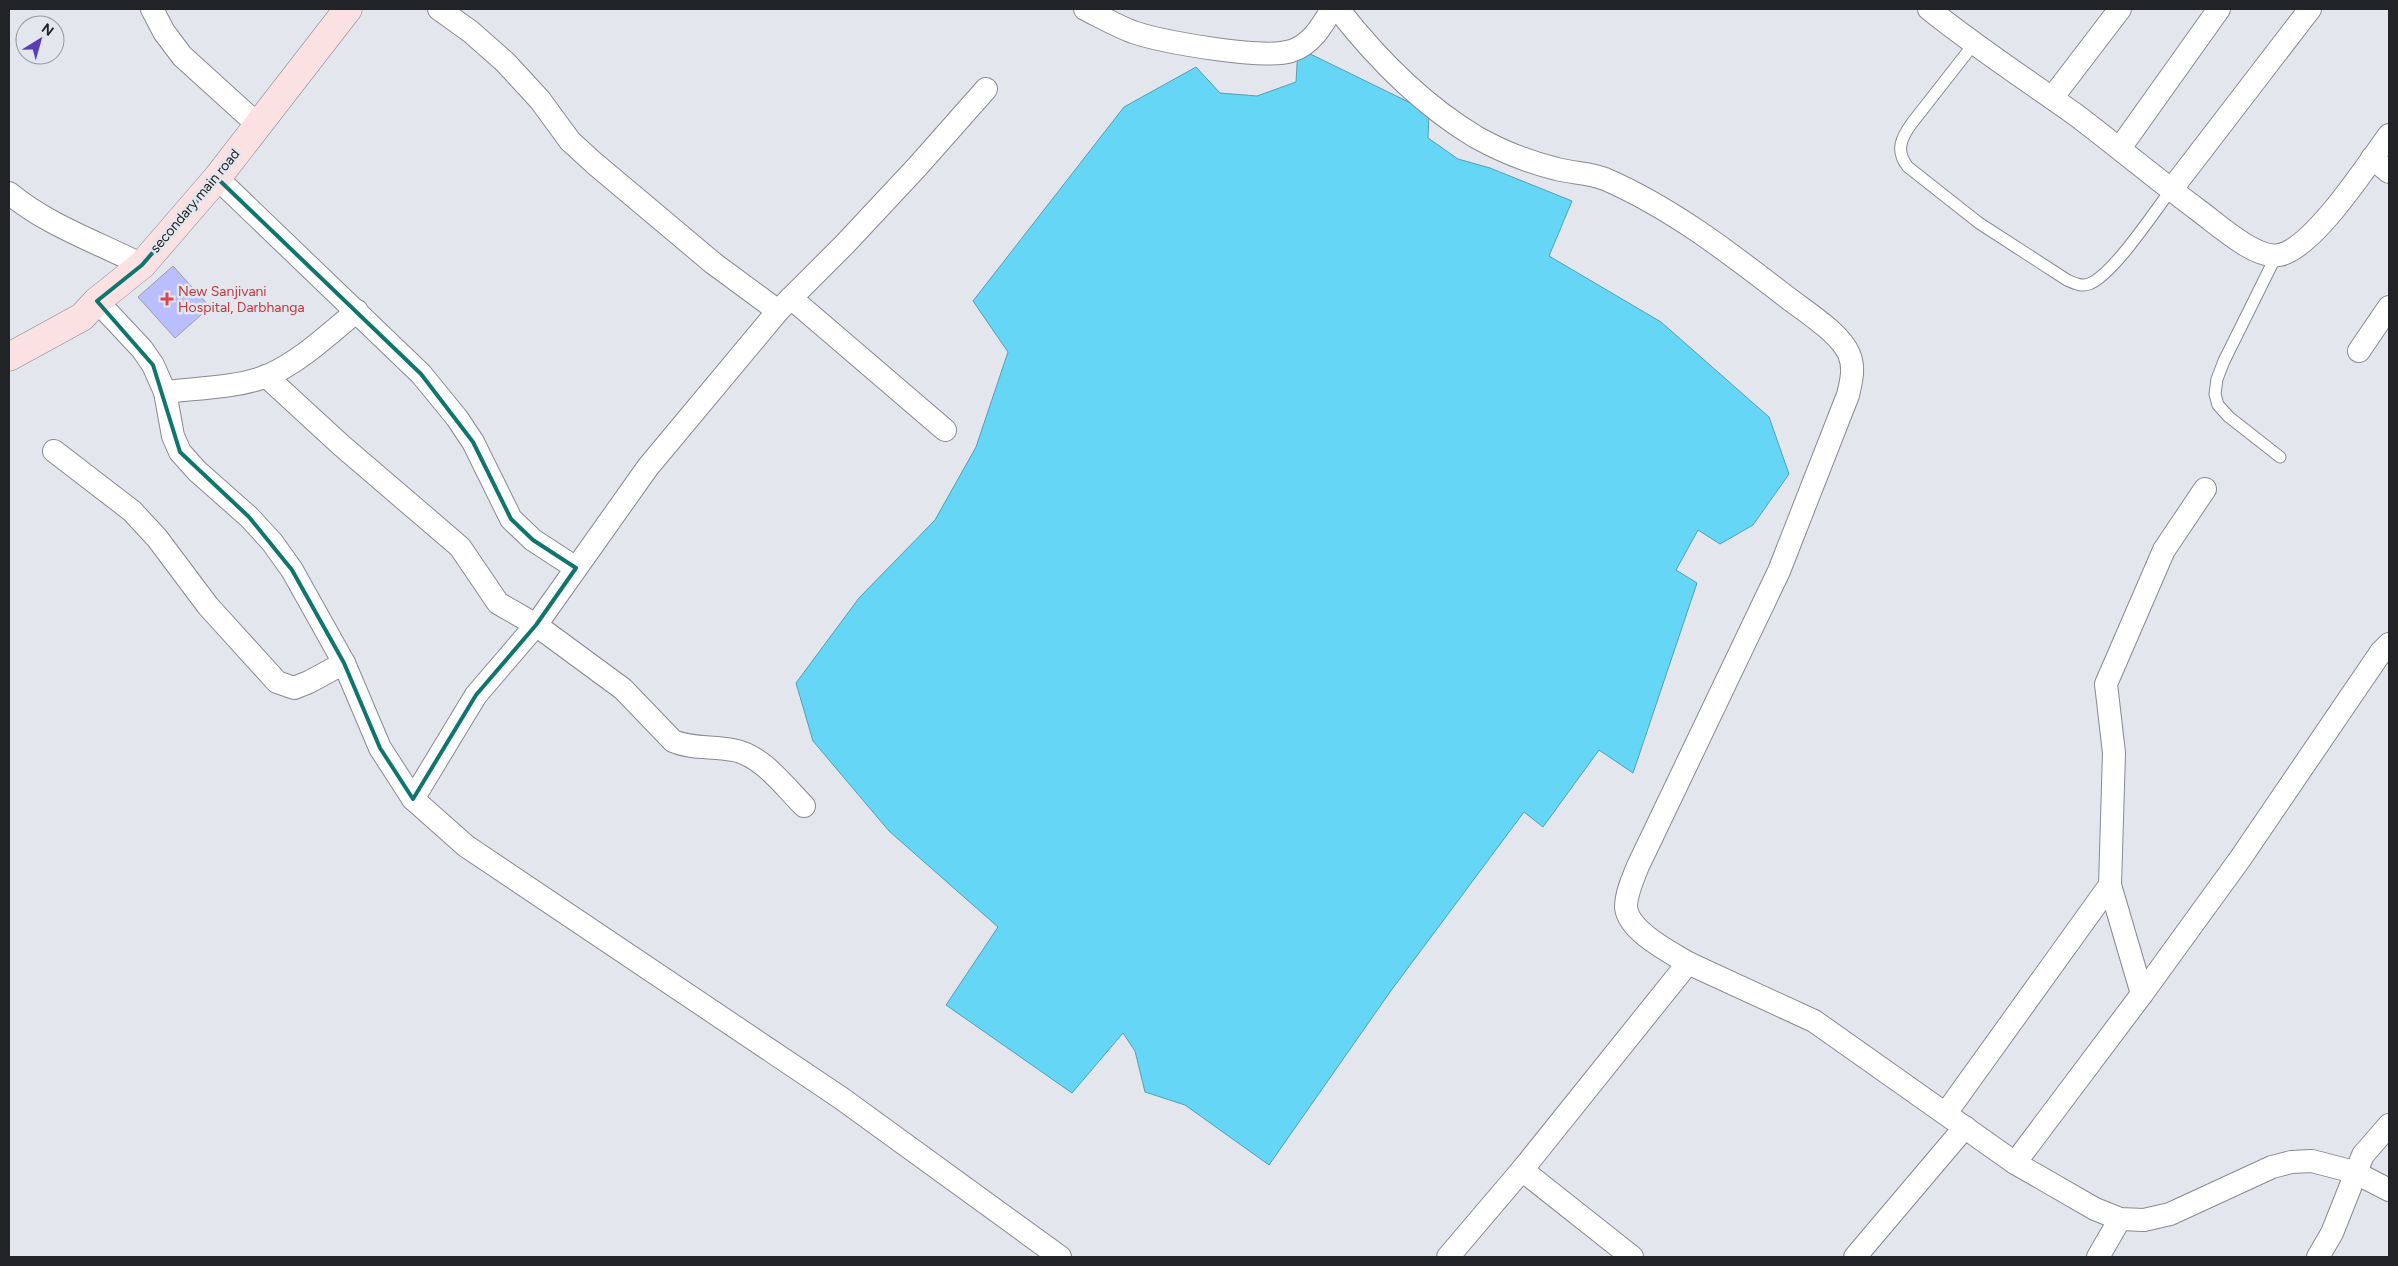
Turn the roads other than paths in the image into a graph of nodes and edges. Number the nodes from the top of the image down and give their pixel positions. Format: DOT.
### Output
graph roads {
  1 [pos="152,9"];
  2 [pos="348,9"];
  3 [pos="439,9"];
  4 [pos="1085,9"];
  5 [pos="1332,9"];
  6 [pos="1338,9"];
  7 [pos="1929,9"];
  8 [pos="2120,9"];
  9 [pos="2219,9"];
  10 [pos="2310,9"];
  11 [pos="1973,44"];
  12 [pos="986,89"];
  13 [pos="2052,98"];
  14 [pos="257,124"];
  15 [pos="2389,135"];
  16 [pos="2120,148"];
  17 [pos="2372,158"];
  18 [pos="2389,172"];
  19 [pos="217,178"];
  20 [pos="2171,190"];
  21 [pos="9,193"];
  22 [pos="2276,256"];
  23 [pos="142,264"];
  24 [pos="97,301"];
  25 [pos="784,304"];
  26 [pos="2389,307"];
  27 [pos="357,311"];
  28 [pos="2360,351"];
  29 [pos="9,357"];
  30 [pos="266,376"];
  31 [pos="165,392"];
  32 [pos="945,430"];
  33 [pos="54,451"];
  34 [pos="2280,457"];
  35 [pos="2205,489"];
  36 [pos="576,568"];
  37 [pos="536,625"];
  38 [pos="2389,644"];
  39 [pos="344,663"];
  40 [pos="413,799"];
  41 [pos="804,806"];
  42 [pos="2110,885"];
  43 [pos="1688,963"];
  44 [pos="2142,994"];
  45 [pos="1946,1113"];
  46 [pos="2389,1125"];
  47 [pos="1965,1128"];
  48 [pos="2015,1162"];
  49 [pos="1522,1170"];
  50 [pos="2354,1172"];
  51 [pos="2389,1190"];
  52 [pos="2120,1219"];
  53 [pos="1060,1257"];
  54 [pos="1448,1257"];
  55 [pos="1632,1257"];
  56 [pos="1855,1257"];
  57 [pos="2098,1257"];
  58 [pos="2318,1257"];
  1 -- 14 [label="street"];
  2 -- 14 [label="main road, secondary main road"];
  3 -- 25 [label="street"];
  4 -- 5 [label="street"];
  6 -- 43 [label="street"];
  7 -- 11 [label="street"];
  8 -- 13 [label="street"];
  9 -- 16 [label="street"];
  10 -- 20 [label="street"];
  11 -- 13 [label="street"];
  11 -- 20 [label="lane"];
  12 -- 25 [label="street"];
  13 -- 16 [label="street"];
  14 -- 19 [label="main road, secondary main road"];
  15 -- 17 [label="street"];
  16 -- 20 [label="street"];
  17 -- 18 [label="street"];
  17 -- 22 [label="street"];
  19 -- 23 [label="main road, secondary main road"];
  19 -- 27 [label="street"];
  20 -- 22 [label="street"];
  21 -- 23 [label="street"];
  22 -- 34 [label="lane"];
  23 -- 24 [label="main road, secondary main road"];
  24 -- 29 [label="main road, secondary main road"];
  24 -- 31 [label="street"];
  25 -- 32 [label="street"];
  25 -- 36 [label="street"];
  26 -- 28 [label="street"];
  27 -- 30 [label="street"];
  27 -- 36 [label="street"];
  30 -- 31 [label="street"];
  30 -- 37 [label="street"];
  31 -- 39 [label="street"];
  33 -- 39 [label="street"];
  35 -- 42 [label="street"];
  36 -- 37 [label="street"];
  37 -- 40 [label="street"];
  37 -- 41 [label="street"];
  38 -- 44 [label="street"];
  39 -- 40 [label="street"];
  40 -- 53 [label="street"];
  42 -- 44 [label="street"];
  42 -- 45 [label="street"];
  43 -- 45 [label="street"];
  43 -- 49 [label="street"];
  44 -- 48 [label="street"];
  45 -- 47 [label="street"];
  46 -- 50 [label="street"];
  47 -- 48 [label="street"];
  47 -- 56 [label="street"];
  48 -- 52 [label="street"];
  49 -- 54 [label="street"];
  49 -- 55 [label="street"];
  50 -- 51 [label="street"];
  50 -- 52 [label="street"];
  50 -- 58 [label="street"];
  52 -- 57 [label="street"];
}
